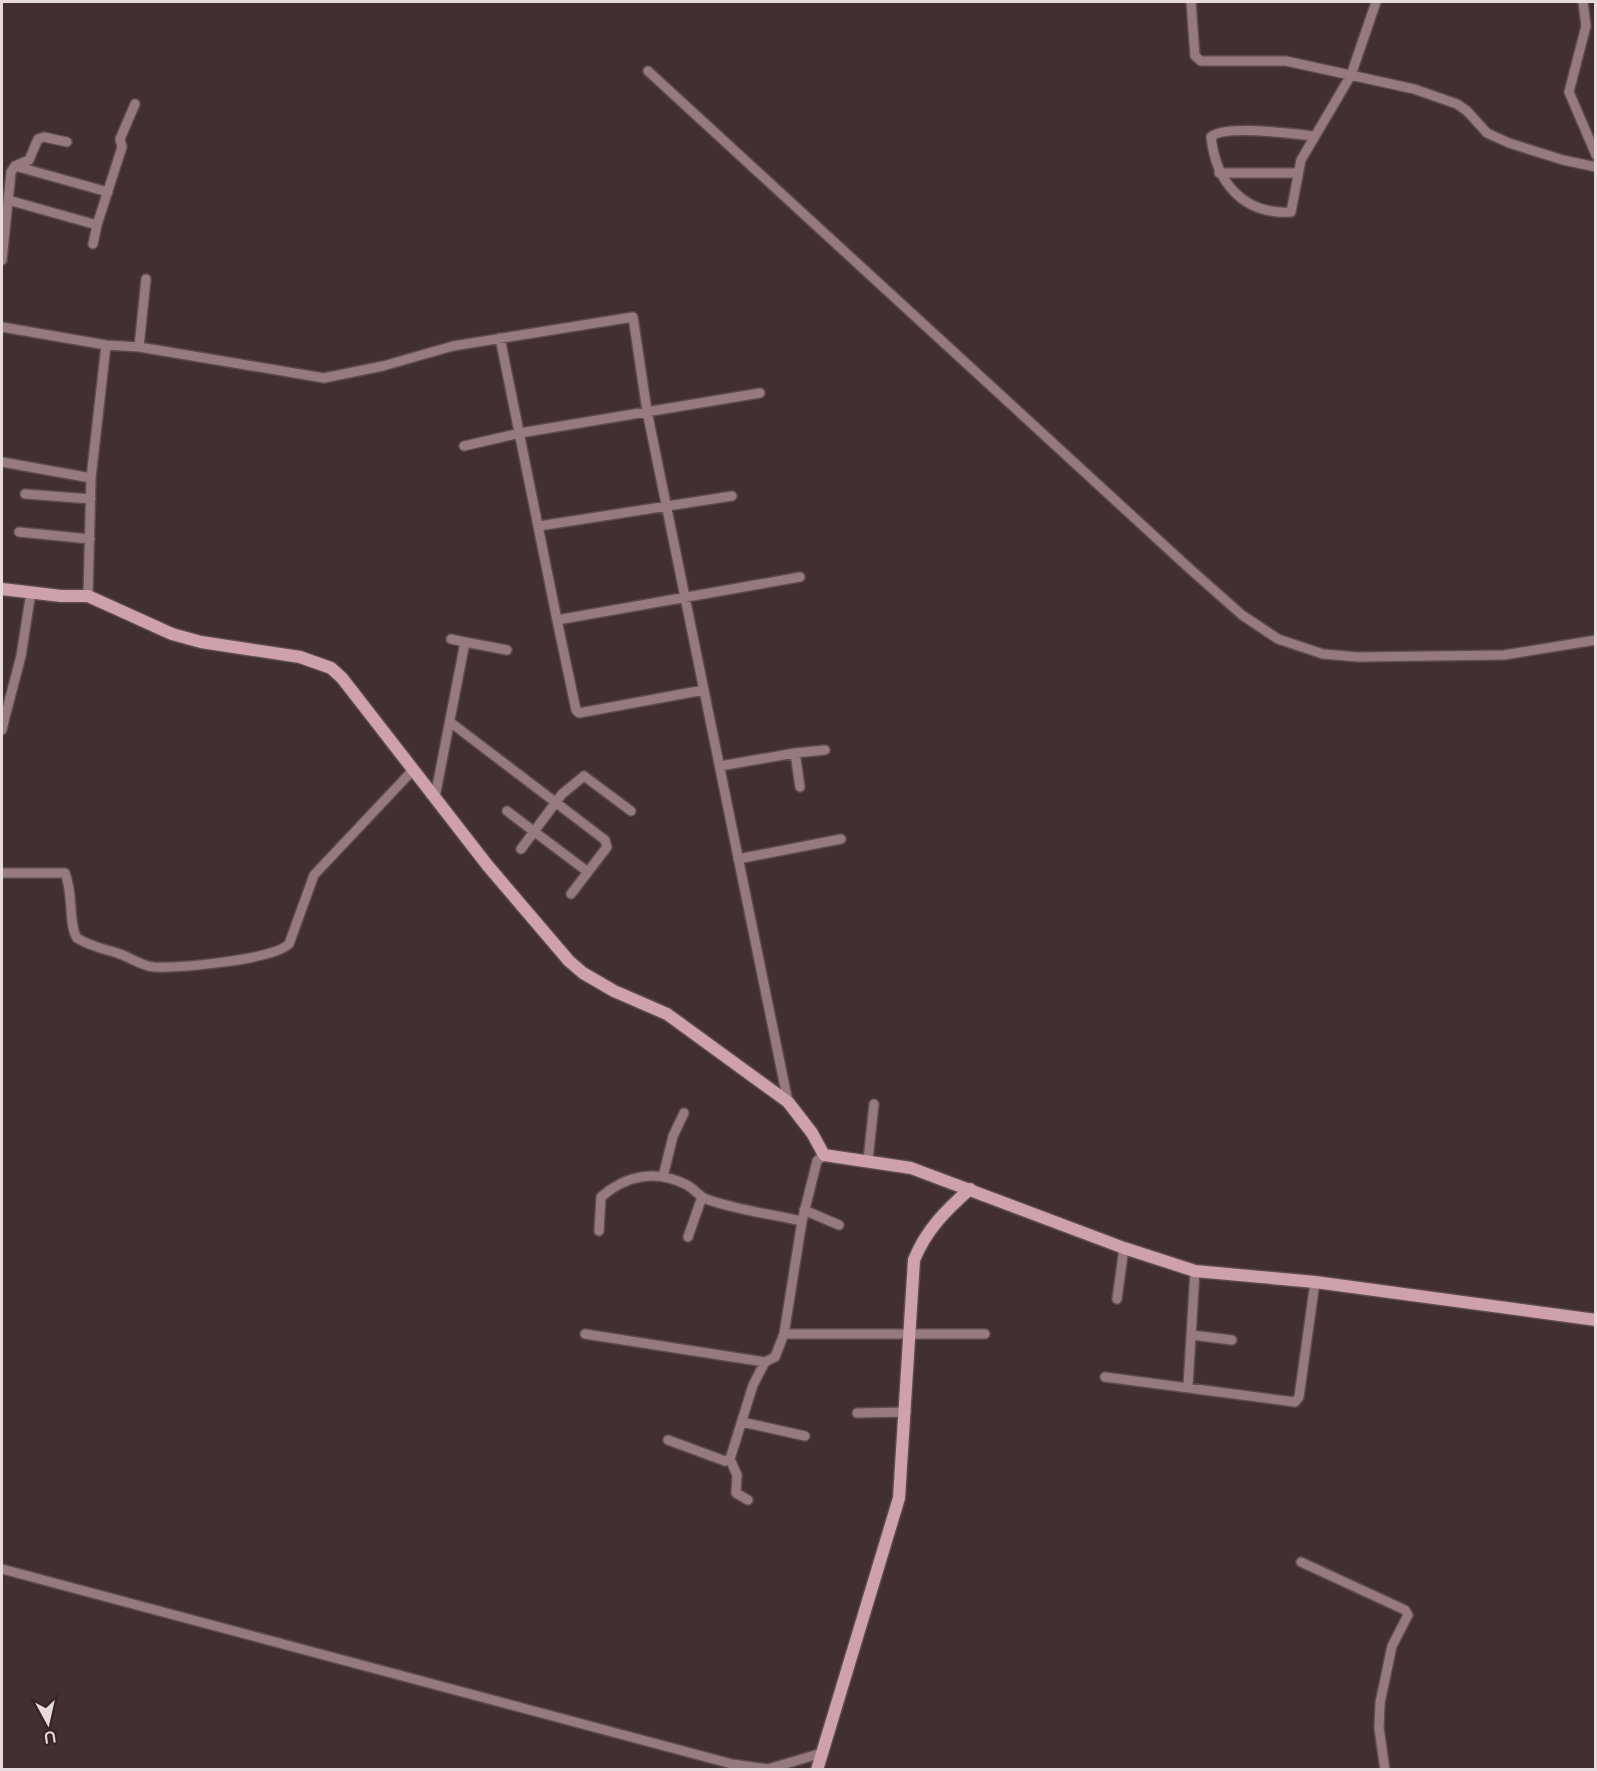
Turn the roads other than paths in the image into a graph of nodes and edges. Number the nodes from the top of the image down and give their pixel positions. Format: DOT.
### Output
graph roads {
  1 [pos="1191,2"];
  2 [pos="1376,2"];
  3 [pos="1583,2"];
  4 [pos="648,71"];
  5 [pos="1351,75"];
  6 [pos="135,104"];
  7 [pos="1314,136"];
  8 [pos="67,142"];
  9 [pos="1596,155"];
  10 [pos="15,166"];
  11 [pos="1596,167"];
  12 [pos="1219,173"];
  13 [pos="1296,173"];
  14 [pos="108,192"];
  15 [pos="5,205"];
  16 [pos="97,225"];
  17 [pos="93,244"];
  18 [pos="2,260"];
  19 [pos="146,279"];
  20 [pos="2,327"];
  21 [pos="500,338"];
  22 [pos="106,345"];
  23 [pos="139,347"];
  24 [pos="760,393"];
  25 [pos="647,411"];
  26 [pos="520,433"];
  27 [pos="464,446"];
  28 [pos="2,462"];
  29 [pos="91,478"];
  30 [pos="25,494"];
  31 [pos="732,496"];
  32 [pos="91,499"];
  33 [pos="668,504"];
  34 [pos="539,526"];
  35 [pos="19,532"];
  36 [pos="90,539"];
  37 [pos="801,577"];
  38 [pos="2,589"];
  39 [pos="30,592"];
  40 [pos="88,596"];
  41 [pos="687,598"];
  42 [pos="557,620"];
  43 [pos="451,639"];
  44 [pos="1596,640"];
  45 [pos="465,642"];
  46 [pos="507,650"];
  47 [pos="704,690"];
  48 [pos="3,717"];
  49 [pos="450,722"];
  50 [pos="2,730"];
  51 [pos="825,750"];
  52 [pos="795,753"];
  53 [pos="720,766"];
  54 [pos="413,770"];
  55 [pos="800,787"];
  56 [pos="435,797"];
  57 [pos="555,802"];
  58 [pos="507,811"];
  59 [pos="631,811"];
  60 [pos="534,831"];
  61 [pos="840,839"];
  62 [pos="521,849"];
  63 [pos="738,859"];
  64 [pos="588,872"];
  65 [pos="2,873"];
  66 [pos="571,894"];
  67 [pos="788,1102"];
  68 [pos="874,1104"];
  69 [pos="684,1113"];
  70 [pos="824,1155"];
  71 [pos="868,1160"];
  72 [pos="663,1177"];
  73 [pos="970,1189"];
  74 [pos="702,1197"];
  75 [pos="804,1210"];
  76 [pos="802,1221"];
  77 [pos="839,1225"];
  78 [pos="599,1231"];
  79 [pos="688,1237"];
  80 [pos="1124,1248"];
  81 [pos="1195,1271"];
  82 [pos="1315,1282"];
  83 [pos="1117,1299"];
  84 [pos="1596,1320"];
  85 [pos="585,1334"];
  86 [pos="784,1334"];
  87 [pos="910,1334"];
  88 [pos="985,1334"];
  89 [pos="1192,1335"];
  90 [pos="1232,1340"];
  91 [pos="765,1362"];
  92 [pos="1105,1377"];
  93 [pos="1188,1386"];
  94 [pos="906,1412"];
  95 [pos="857,1413"];
  96 [pos="742,1422"];
  97 [pos="806,1436"];
  98 [pos="668,1440"];
  99 [pos="730,1460"];
  100 [pos="748,1500"];
  101 [pos="1301,1562"];
  102 [pos="2,1569"];
  103 [pos="822,1753"];
  104 [pos="817,1770"];
  105 [pos="1385,1770"];
  1 -- 5 [label="street"];
  2 -- 5 [label="street"];
  3 -- 9 [label="street"];
  4 -- 44 [label="street"];
  5 -- 7 [label="street"];
  5 -- 11 [label="street"];
  6 -- 14 [label="street"];
  7 -- 12 [label="street"];
  7 -- 13 [label="street"];
  8 -- 10 [label="street"];
  10 -- 14 [label="street"];
  10 -- 15 [label="street"];
  12 -- 13 [label="street"];
  12 -- 13 [label="street"];
  14 -- 16 [label="street"];
  15 -- 16 [label="street"];
  15 -- 18 [label="street"];
  16 -- 17 [label="street"];
  19 -- 23 [label="street"];
  20 -- 22 [label="street"];
  21 -- 23 [label="street"];
  21 -- 25 [label="street"];
  21 -- 26 [label="street"];
  22 -- 23 [label="street"];
  22 -- 29 [label="street"];
  24 -- 25 [label="street"];
  25 -- 26 [label="street"];
  25 -- 33 [label="street"];
  26 -- 27 [label="street"];
  26 -- 34 [label="street"];
  28 -- 29 [label="street"];
  29 -- 32 [label="street"];
  30 -- 32 [label="street"];
  31 -- 33 [label="street"];
  32 -- 36 [label="street"];
  33 -- 34 [label="street"];
  33 -- 41 [label="street"];
  34 -- 42 [label="street"];
  35 -- 36 [label="street"];
  36 -- 40 [label="street"];
  37 -- 41 [label="street"];
  38 -- 39 [label="street"];
  39 -- 40 [label="street"];
  39 -- 48 [label="street"];
  40 -- 54 [label="street"];
  41 -- 42 [label="street"];
  41 -- 47 [label="street"];
  42 -- 47 [label="street"];
  43 -- 45 [label="street"];
  45 -- 46 [label="street"];
  45 -- 49 [label="street"];
  47 -- 53 [label="street"];
  48 -- 50 [label="street"];
  49 -- 56 [label="street"];
  49 -- 57 [label="street"];
  51 -- 52 [label="street"];
  52 -- 53 [label="street"];
  52 -- 55 [label="street"];
  53 -- 63 [label="street"];
  54 -- 56 [label="street"];
  54 -- 65 [label="street"];
  56 -- 67 [label="street"];
  57 -- 59 [label="street"];
  57 -- 60 [label="street"];
  57 -- 64 [label="street"];
  58 -- 60 [label="street"];
  60 -- 62 [label="street"];
  60 -- 64 [label="street"];
  61 -- 63 [label="street"];
  63 -- 67 [label="street"];
  64 -- 66 [label="street"];
  67 -- 70 [label="street"];
  68 -- 71 [label="street"];
  69 -- 72 [label="street"];
  70 -- 71 [label="street"];
  70 -- 75 [label="street"];
  71 -- 73 [label="street"];
  72 -- 74 [label="street"];
  72 -- 78 [label="street"];
  73 -- 80 [label="street"];
  73 -- 87 [label="street"];
  74 -- 76 [label="street"];
  74 -- 79 [label="street"];
  75 -- 76 [label="street"];
  75 -- 77 [label="street"];
  76 -- 86 [label="street"];
  80 -- 81 [label="street"];
  80 -- 83 [label="street"];
  81 -- 82 [label="street"];
  81 -- 89 [label="street"];
  82 -- 84 [label="street"];
  82 -- 93 [label="street"];
  85 -- 91 [label="street"];
  86 -- 87 [label="street"];
  86 -- 91 [label="street"];
  87 -- 88 [label="street"];
  87 -- 94 [label="street"];
  89 -- 90 [label="street"];
  89 -- 93 [label="street"];
  91 -- 96 [label="street"];
  92 -- 93 [label="street"];
  94 -- 95 [label="street"];
  94 -- 103 [label="street"];
  96 -- 97 [label="street"];
  96 -- 99 [label="street"];
  98 -- 99 [label="street"];
  99 -- 100 [label="street"];
  101 -- 105 [label="street"];
  102 -- 103 [label="street"];
  103 -- 104 [label="street"];
}
